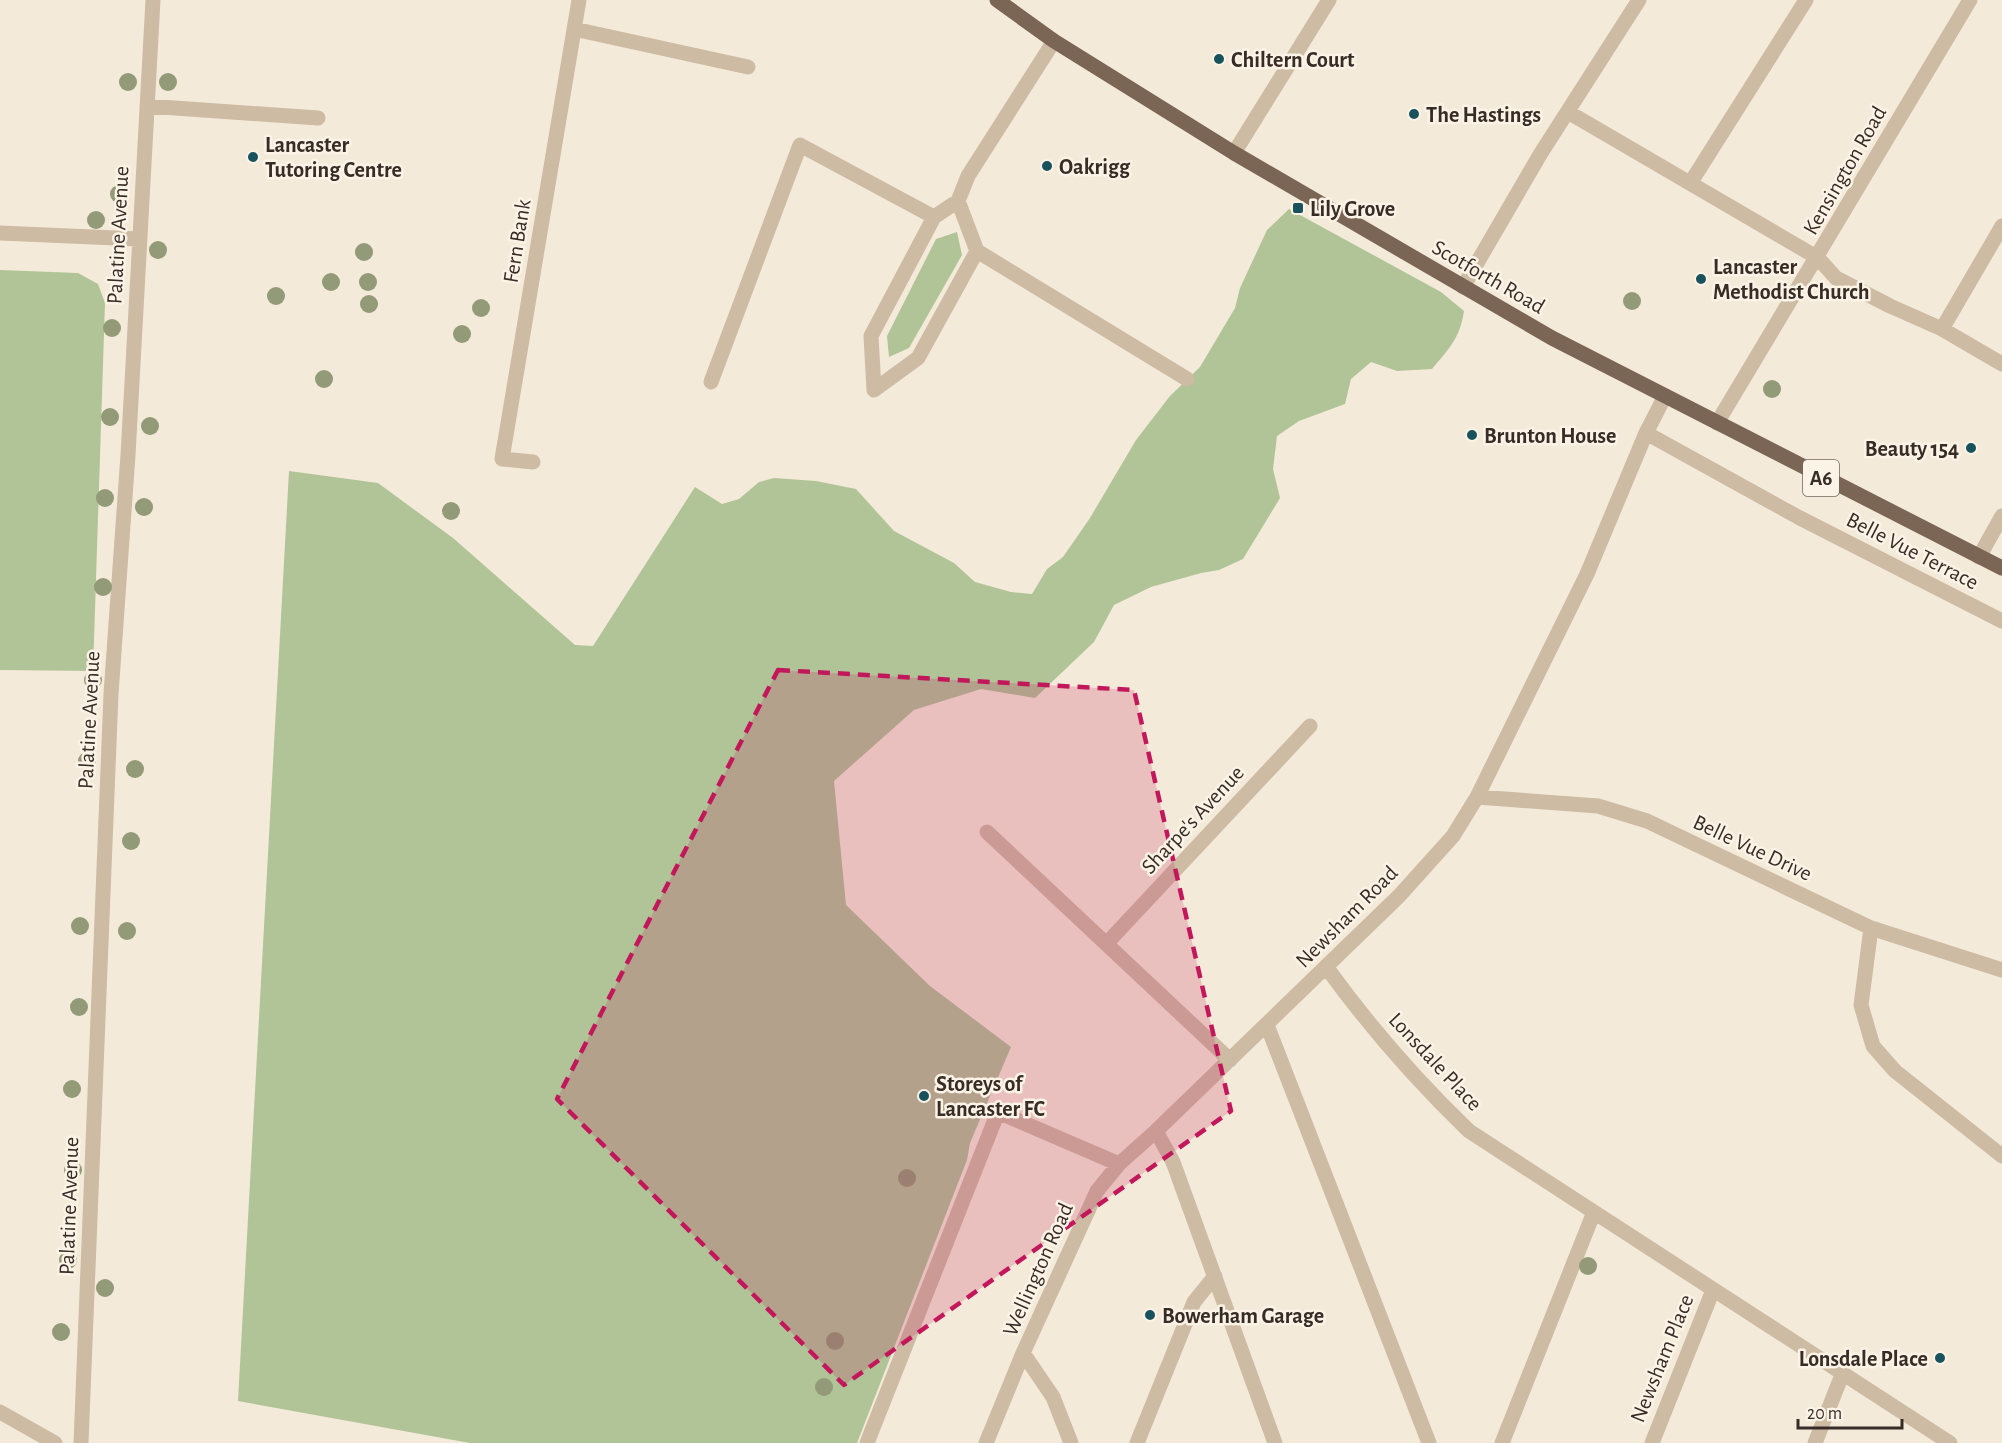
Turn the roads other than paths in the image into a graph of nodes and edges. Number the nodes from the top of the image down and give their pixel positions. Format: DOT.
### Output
graph roads {
  1 [pos="153,0"];
  2 [pos="579,0"];
  3 [pos="1639,0"];
  4 [pos="1806,0"];
  5 [pos="1970,0"];
  6 [pos="999,1"];
  7 [pos="1324,2"];
  8 [pos="574,29"];
  9 [pos="1054,41"];
  10 [pos="748,67"];
  11 [pos="147,106"];
  12 [pos="1568,112"];
  13 [pos="318,118"];
  14 [pos="1234,153"];
  15 [pos="1691,182"];
  16 [pos="958,201"];
  17 [pos="934,217"];
  18 [pos="2002,226"];
  19 [pos="0,233"];
  20 [pos="139,239"];
  21 [pos="977,252"];
  22 [pos="1818,258"];
  23 [pos="1463,286"];
  24 [pos="1942,329"];
  25 [pos="2002,364"];
  26 [pos="1187,379"];
  27 [pos="711,382"];
  28 [pos="1665,396"];
  29 [pos="1717,423"];
  30 [pos="1646,433"];
  31 [pos="533,462"];
  32 [pos="2002,516"];
  33 [pos="1979,556"];
  34 [pos="2002,568"];
  35 [pos="2002,621"];
  36 [pos="1311,726"];
  37 [pos="1477,798"];
  38 [pos="987,832"];
  39 [pos="1871,928"];
  40 [pos="1107,943"];
  41 [pos="1327,968"];
  42 [pos="2002,970"];
  43 [pos="1267,1025"];
  44 [pos="1230,1060"];
  45 [pos="1156,1131"];
  46 [pos="2002,1156"];
  47 [pos="1119,1164"];
  48 [pos="1594,1212"];
  49 [pos="1215,1276"];
  50 [pos="1713,1290"];
  51 [pos="1023,1353"];
  52 [pos="1842,1375"];
  53 [pos="0,1412"];
  54 [pos="1948,1442"];
  55 [pos="55,1443"];
  56 [pos="81,1443"];
  57 [pos="867,1443"];
  58 [pos="986,1443"];
  59 [pos="1071,1443"];
  60 [pos="1137,1443"];
  61 [pos="1275,1443"];
  62 [pos="1429,1443"];
  63 [pos="1502,1443"];
  64 [pos="1652,1443"];
  65 [pos="1815,1443"];
  1 -- 11 [label="street, Palatine Avenue"];
  2 -- 8 [label="street, Fern Bank"];
  3 -- 12 [label="street"];
  4 -- 15 [label="street"];
  5 -- 22 [label="street, Kensington Road"];
  6 -- 9 [label="main road, Scotforth Road / A6"];
  7 -- 14 [label="street"];
  8 -- 10 [label="street"];
  8 -- 31 [label="street, Fern Bank"];
  9 -- 14 [label="main road, Scotforth Road / A6"];
  9 -- 16 [label="street"];
  11 -- 13 [label="street"];
  11 -- 20 [label="street, Palatine Avenue"];
  12 -- 15 [label="street"];
  12 -- 23 [label="street"];
  14 -- 23 [label="main road, Scotforth Road / A6"];
  15 -- 22 [label="street"];
  16 -- 17 [label="street"];
  16 -- 21 [label="street"];
  17 -- 21 [label="street"];
  17 -- 27 [label="street"];
  18 -- 24 [label="street"];
  19 -- 20 [label="street"];
  20 -- 56 [label="street, Palatine Avenue"];
  21 -- 26 [label="street"];
  22 -- 24 [label="street"];
  22 -- 29 [label="street, Kensington Road"];
  23 -- 28 [label="main road, Scotforth Road / A6"];
  24 -- 25 [label="street"];
  28 -- 29 [label="main road, Scotforth Road / A6"];
  28 -- 30 [label="street, Newsham Road"];
  29 -- 33 [label="main road, Scotforth Road / A6"];
  30 -- 35 [label="street, Belle Vue Terrace"];
  30 -- 37 [label="street, Newsham Road"];
  32 -- 33 [label="street"];
  33 -- 34 [label="main road, A6"];
  36 -- 40 [label="street, Sharpe's Avenue"];
  37 -- 39 [label="street, Belle Vue Drive"];
  37 -- 41 [label="street, Newsham Road"];
  38 -- 40 [label="street"];
  39 -- 42 [label="street, Belle Vue Drive"];
  39 -- 46 [label="street"];
  40 -- 44 [label="street"];
  41 -- 43 [label="street, Newsham Road"];
  41 -- 48 [label="street, Lonsdale Place"];
  43 -- 44 [label="street, Newsham Road"];
  43 -- 62 [label="street"];
  44 -- 45 [label="street, Newsham Road"];
  45 -- 47 [label="street, Wellington Road"];
  45 -- 49 [label="street"];
  47 -- 51 [label="street, Wellington Road"];
  47 -- 57 [label="street"];
  48 -- 50 [label="street, Lonsdale Place"];
  48 -- 63 [label="street"];
  49 -- 60 [label="street"];
  49 -- 61 [label="street"];
  50 -- 52 [label="street, Lonsdale Place"];
  50 -- 64 [label="street, Newsham Place"];
  51 -- 58 [label="street, Wellington Road"];
  51 -- 59 [label="street"];
  52 -- 54 [label="street, Lonsdale Place"];
  52 -- 65 [label="street"];
  53 -- 55 [label="street"];
}
